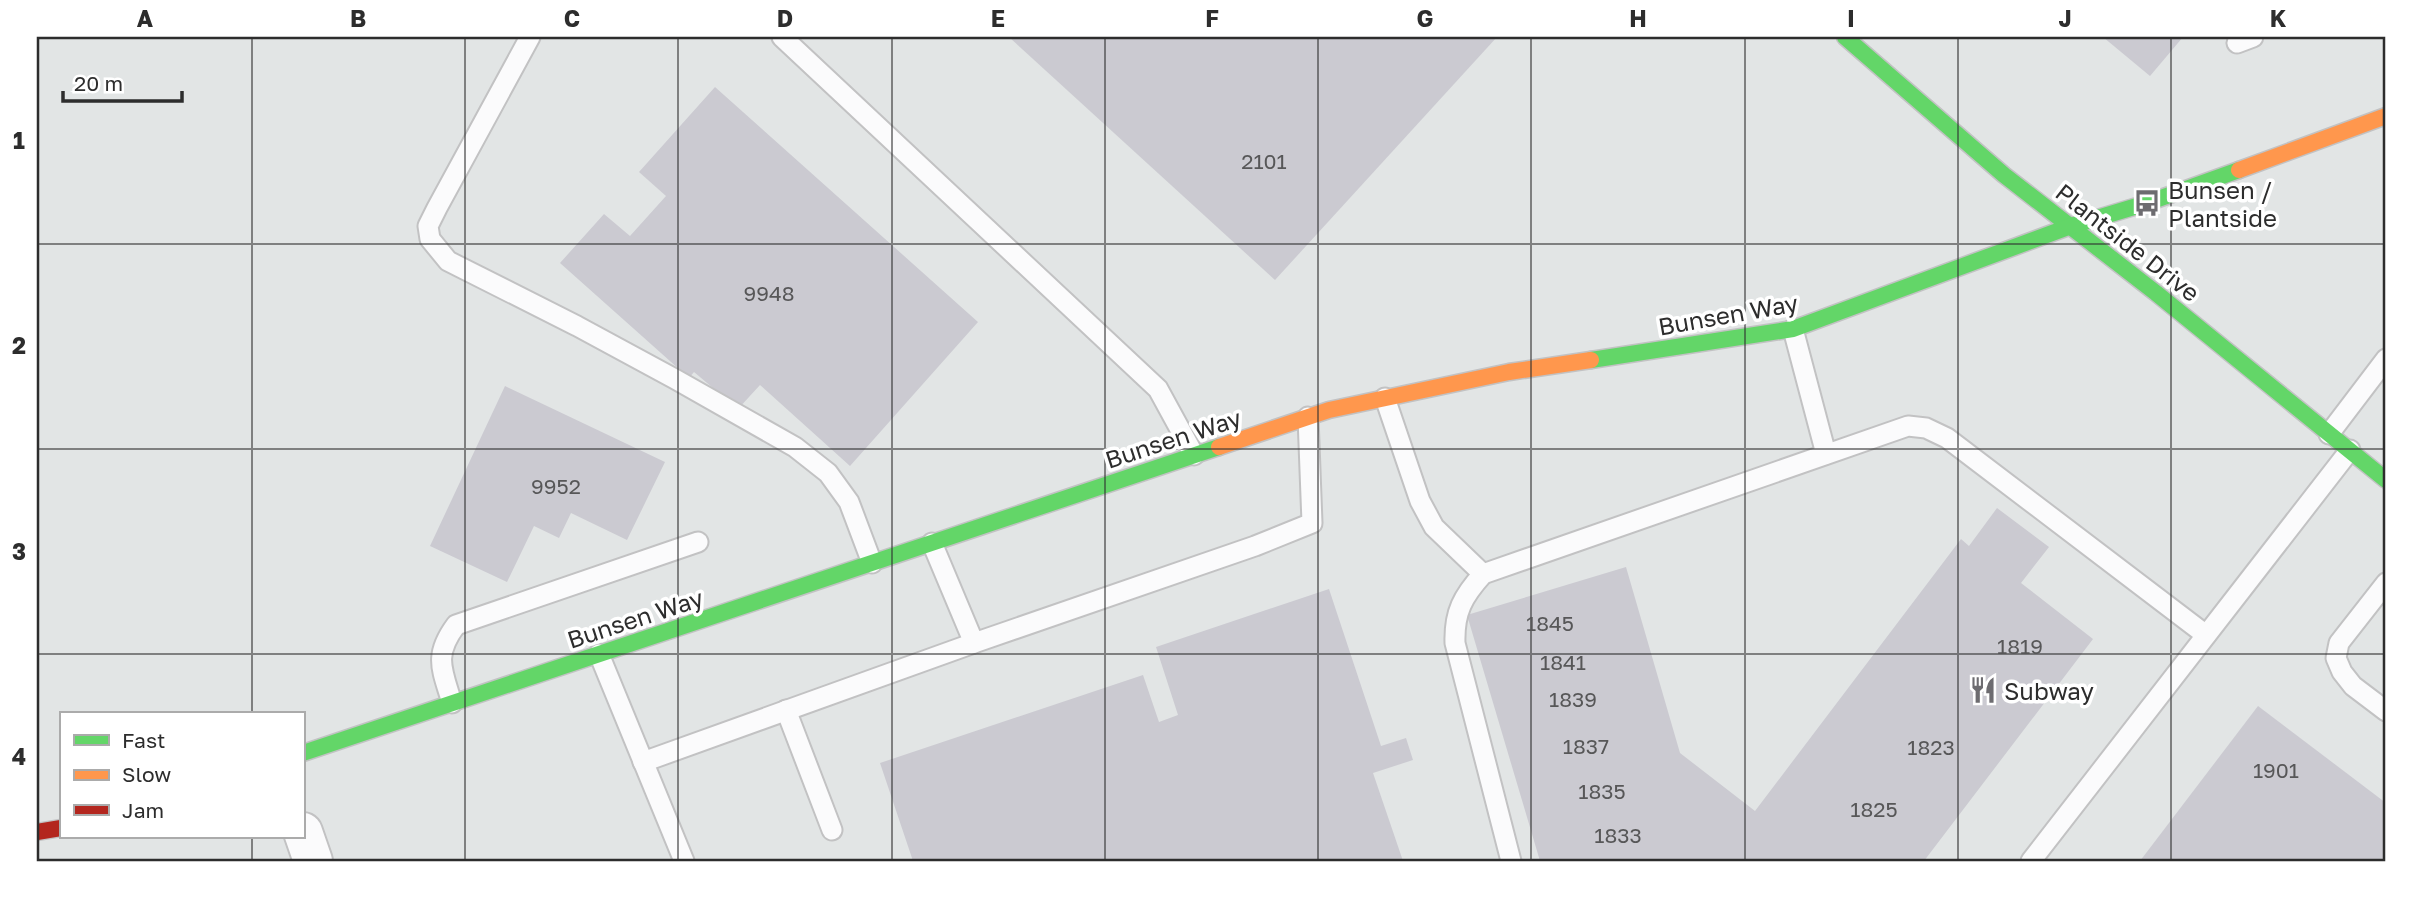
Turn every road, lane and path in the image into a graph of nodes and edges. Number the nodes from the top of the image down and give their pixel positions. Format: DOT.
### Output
graph roads {
  1 [pos="530,37"];
  2 [pos="782,37"];
  3 [pos="1845,37"];
  4 [pos="2386,116"];
  5 [pos="2071,226"];
  6 [pos="1793,329"];
  7 [pos="2386,359"];
  8 [pos="1385,398"];
  9 [pos="1308,417"];
  10 [pos="2329,434"];
  11 [pos="2350,450"];
  12 [pos="1826,454"];
  13 [pos="1194,455"];
  14 [pos="2386,480"];
  15 [pos="698,542"];
  16 [pos="932,543"];
  17 [pos="872,563"];
  18 [pos="1483,573"];
  19 [pos="2386,583"];
  20 [pos="2206,635"];
  21 [pos="974,643"];
  22 [pos="599,654"];
  23 [pos="453,703"];
  24 [pos="786,710"];
  25 [pos="2386,711"];
  26 [pos="304,753"];
  27 [pos="643,762"];
  28 [pos="60,828"];
  29 [pos="832,830"];
  30 [pos="37,832"];
  31 [pos="304,835"];
  32 [pos="313,861"];
  33 [pos="684,861"];
  34 [pos="1511,861"];
  35 [pos="2031,861"];
  1 -- 17 [label="lane"];
  2 -- 13 [label="lane"];
  3 -- 5 [label="street, Plantside Drive"];
  4 -- 5 [label="street, Bunsen Way"];
  5 -- 6 [label="street, Bunsen Way"];
  5 -- 10 [label="street, Plantside Drive"];
  6 -- 8 [label="street, Bunsen Way"];
  6 -- 12 [label="lane"];
  7 -- 10 [label="lane"];
  8 -- 9 [label="street, Bunsen Way"];
  8 -- 18 [label="lane"];
  9 -- 13 [label="street, Bunsen Way"];
  9 -- 21 [label="lane"];
  10 -- 11 [label="street, Plantside Drive"];
  11 -- 14 [label="street, Plantside Drive"];
  11 -- 20 [label="lane"];
  12 -- 18 [label="lane"];
  12 -- 20 [label="lane"];
  13 -- 16 [label="street, Bunsen Way"];
  15 -- 23 [label="lane"];
  16 -- 17 [label="street, Bunsen Way"];
  16 -- 21 [label="lane"];
  17 -- 22 [label="street, Bunsen Way"];
  18 -- 34 [label="lane"];
  19 -- 25 [label="lane"];
  20 -- 35 [label="lane"];
  21 -- 24 [label="lane"];
  22 -- 23 [label="street, Bunsen Way"];
  22 -- 27 [label="lane"];
  23 -- 26 [label="street, Bunsen Way"];
  24 -- 27 [label="lane"];
  24 -- 29 [label="lane"];
  27 -- 33 [label="lane"];
  28 -- 30 [label="street"];
  31 -- 32 [label="street"];
}
